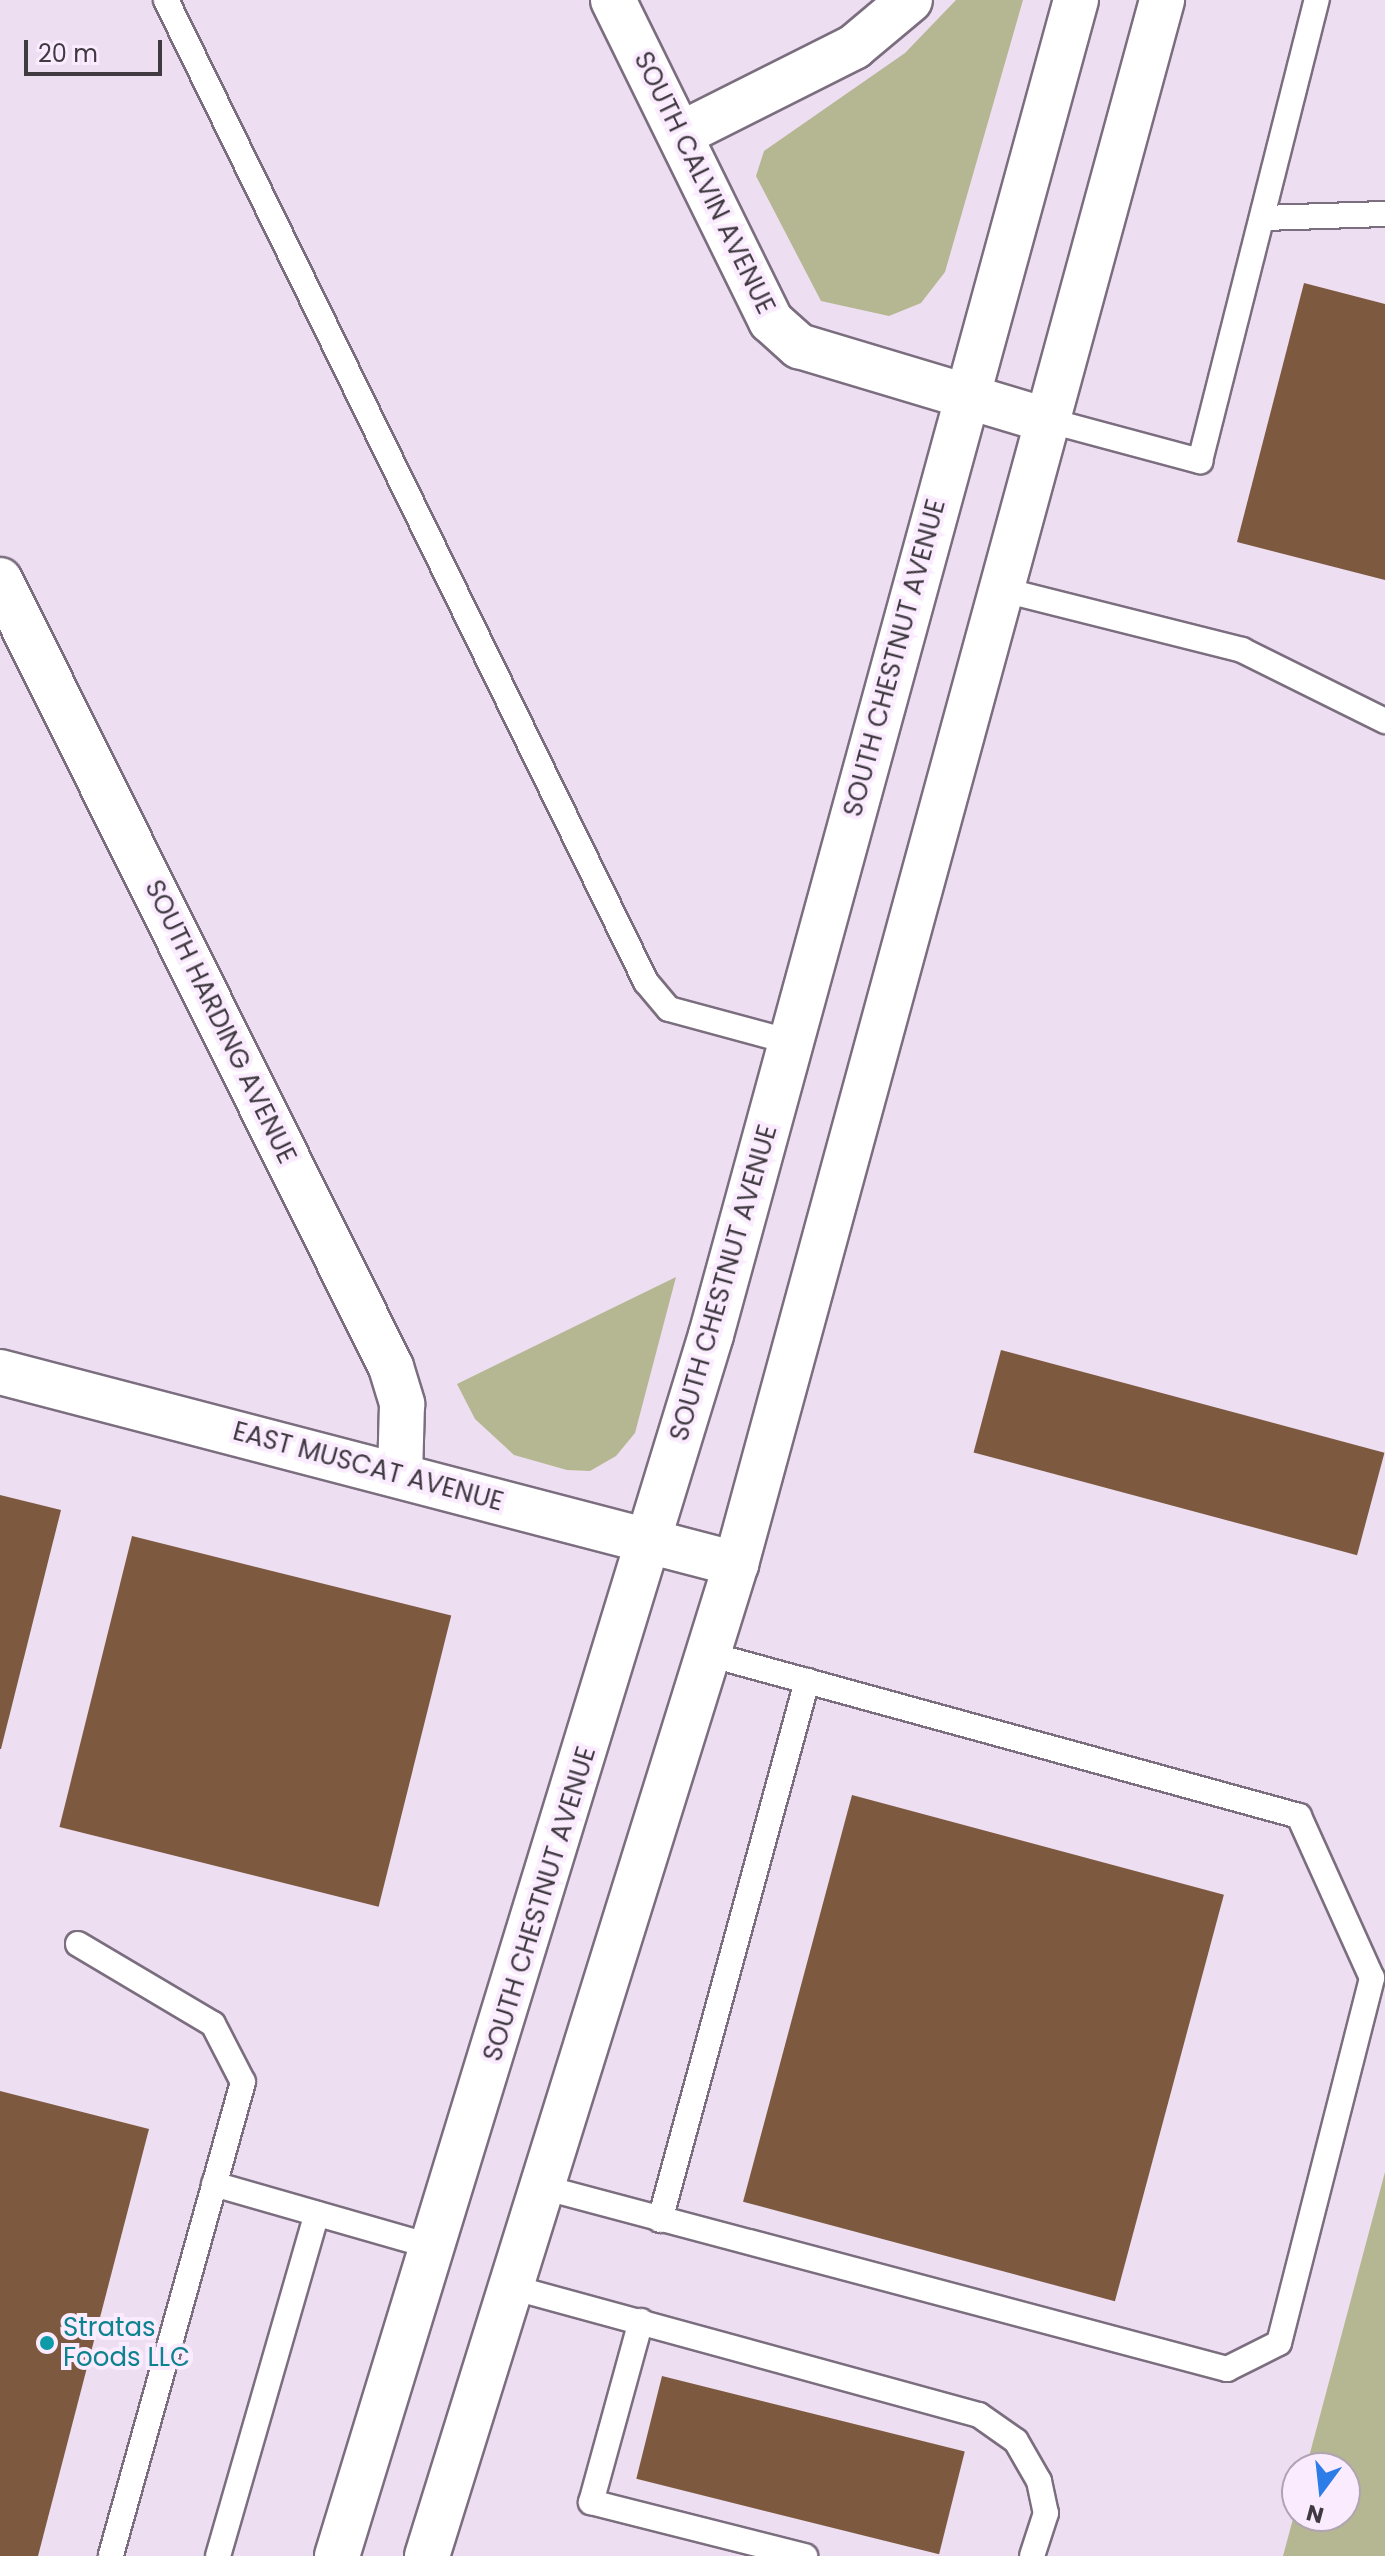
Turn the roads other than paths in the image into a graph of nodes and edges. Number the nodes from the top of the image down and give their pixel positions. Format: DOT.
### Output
graph roads {
  1 [pos="166,0"];
  2 [pos="613,0"];
  3 [pos="910,0"];
  4 [pos="1076,0"];
  5 [pos="1162,0"];
  6 [pos="1317,0"];
  7 [pos="681,134"];
  8 [pos="1385,214"];
  9 [pos="1264,218"];
  10 [pos="967,396"];
  11 [pos="1043,419"];
  12 [pos="0,580"];
  13 [pos="996,588"];
  14 [pos="1385,721"];
  15 [pos="791,1042"];
  16 [pos="0,1372"];
  17 [pos="400,1474"];
  18 [pos="651,1541"];
  19 [pos="736,1564"];
  20 [pos="708,1654"];
  21 [pos="807,1681"];
  22 [pos="78,1944"];
  23 [pos="214,2184"];
  24 [pos="542,2187"];
  25 [pos="317,2214"];
  26 [pos="660,2220"];
  27 [pos="434,2247"];
  28 [pos="511,2287"];
  29 [pos="641,2321"];
  30 [pos="111,2556"];
  31 [pos="218,2556"];
  32 [pos="337,2556"];
  33 [pos="427,2556"];
  34 [pos="805,2556"];
  35 [pos="1032,2556"];
  1 -- 15 [label="lane"];
  2 -- 7 [label="main road, SOUTH CALVIN AVENUE"];
  3 -- 7 [label="main road"];
  4 -- 10 [label="main road, SOUTH CHESTNUT AVENUE"];
  5 -- 11 [label="main road"];
  6 -- 9 [label="lane"];
  7 -- 10 [label="main road, SOUTH CALVIN AVENUE"];
  8 -- 9 [label="lane"];
  9 -- 11 [label="lane"];
  10 -- 11 [label="main road, SOUTH CALVIN AVENUE"];
  10 -- 15 [label="main road, SOUTH CHESTNUT AVENUE"];
  11 -- 13 [label="main road"];
  12 -- 17 [label="main road, SOUTH HARDING AVENUE"];
  13 -- 14 [label="lane"];
  13 -- 19 [label="main road"];
  15 -- 18 [label="main road, SOUTH CHESTNUT AVENUE"];
  16 -- 17 [label="main road, EAST MUSCAT AVENUE"];
  17 -- 18 [label="main road, EAST MUSCAT AVENUE"];
  18 -- 19 [label="main road, EAST MUSCAT AVENUE"];
  18 -- 27 [label="main road, SOUTH CHESTNUT AVENUE"];
  19 -- 20 [label="main road"];
  20 -- 21 [label="lane"];
  20 -- 24 [label="main road"];
  21 -- 26 [label="lane"];
  21 -- 26 [label="lane"];
  22 -- 23 [label="lane"];
  23 -- 25 [label="lane"];
  23 -- 30 [label="lane"];
  24 -- 26 [label="lane"];
  24 -- 28 [label="main road"];
  25 -- 27 [label="lane"];
  25 -- 31 [label="lane"];
  27 -- 32 [label="main road, SOUTH CHESTNUT AVENUE"];
  28 -- 29 [label="lane"];
  28 -- 33 [label="main road"];
  29 -- 34 [label="lane"];
  29 -- 35 [label="lane"];
}
